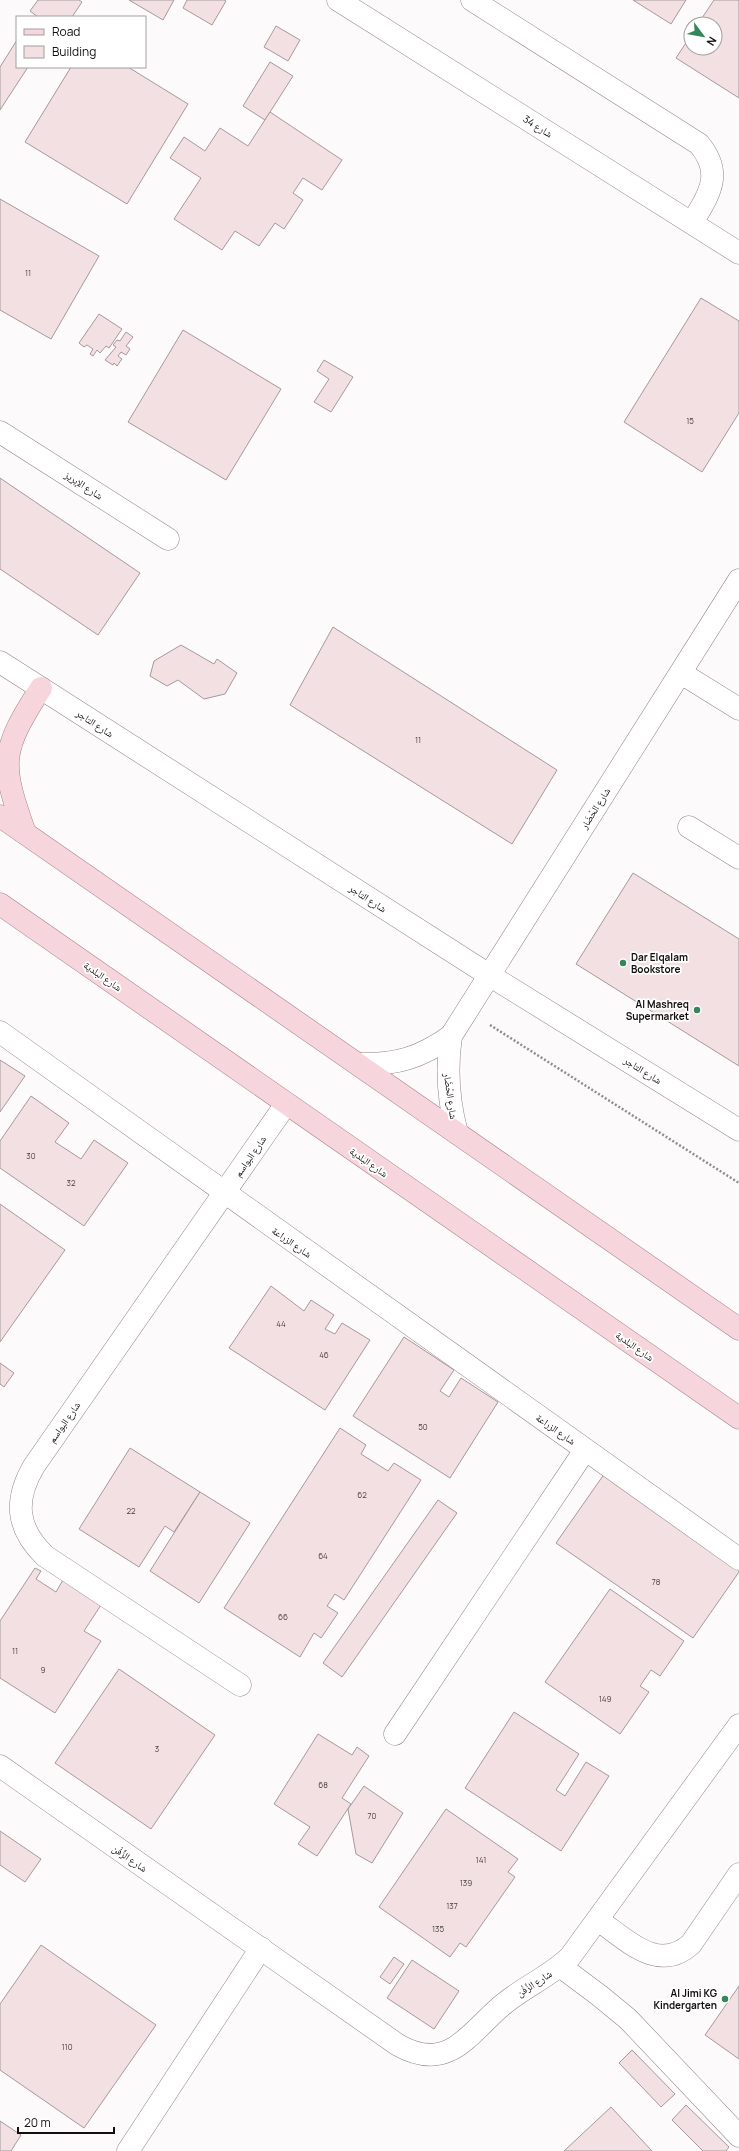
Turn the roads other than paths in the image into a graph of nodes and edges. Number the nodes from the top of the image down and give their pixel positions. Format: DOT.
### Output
graph roads {
  1 [pos="338,0"];
  2 [pos="472,0"];
  3 [pos="692,223"];
  4 [pos="739,253"];
  5 [pos="0,432"];
  6 [pos="168,539"];
  7 [pos="739,580"];
  8 [pos="0,662"];
  9 [pos="681,672"];
  10 [pos="41,688"];
  11 [pos="739,709"];
  12 [pos="0,816"];
  13 [pos="689,827"];
  14 [pos="25,833"];
  15 [pos="739,858"];
  16 [pos="0,904"];
  17 [pos="489,975"];
  18 [pos="0,1032"];
  19 [pos="451,1036"];
  20 [pos="358,1064"];
  21 [pos="286,1104"];
  22 [pos="739,1130"];
  23 [pos="457,1133"];
  24 [pos="224,1193"];
  25 [pos="739,1329"];
  26 [pos="739,1418"];
  27 [pos="586,1450"];
  28 [pos="739,1559"];
  29 [pos="240,1685"];
  30 [pos="739,1725"];
  31 [pos="395,1734"];
  32 [pos="0,1766"];
  33 [pos="739,1874"];
  34 [pos="598,1920"];
  35 [pos="261,1948"];
  36 [pos="560,1966"];
  37 [pos="739,2136"];
  38 [pos="128,2151"];
  1 -- 3 [label="street, شارع 34"];
  2 -- 3 [label="street"];
  3 -- 4 [label="street, شارع 34"];
  5 -- 6 [label="street, شارع الإبريز"];
  7 -- 9 [label="street, شارع الحْضَار"];
  8 -- 10 [label="street, شارع التاجر"];
  9 -- 11 [label="street"];
  9 -- 17 [label="street, شارع الحْضَار"];
  10 -- 14 [label="main road"];
  10 -- 17 [label="street, شارع التاجر"];
  12 -- 14 [label="main road"];
  13 -- 15 [label="street"];
  14 -- 20 [label="main road"];
  16 -- 21 [label="main road, شارع البلدية"];
  17 -- 19 [label="street, شارع الحْضَار"];
  17 -- 22 [label="street, شارع التاجر"];
  18 -- 24 [label="street, شارع الزراعة"];
  19 -- 20 [label="street, شارع الحْضَار"];
  19 -- 23 [label="street, شارع الحْضَار"];
  20 -- 23 [label="main road"];
  21 -- 24 [label="street, شارع البواسم"];
  21 -- 26 [label="main road, شارع البلدية"];
  23 -- 25 [label="main road"];
  24 -- 27 [label="street, شارع الزراعة"];
  24 -- 29 [label="street, شارع البواسم"];
  27 -- 28 [label="street, شارع الزراعة"];
  27 -- 31 [label="street, شارع الزراعة"];
  30 -- 34 [label="street, شارع الزَّفْن"];
  32 -- 35 [label="street, شارع الزَّفْن"];
  33 -- 34 [label="street"];
  34 -- 36 [label="street, شارع الزَّفْن"];
  35 -- 36 [label="street, شارع الزَّفْن"];
  35 -- 38 [label="street"];
  36 -- 37 [label="street"];
}
